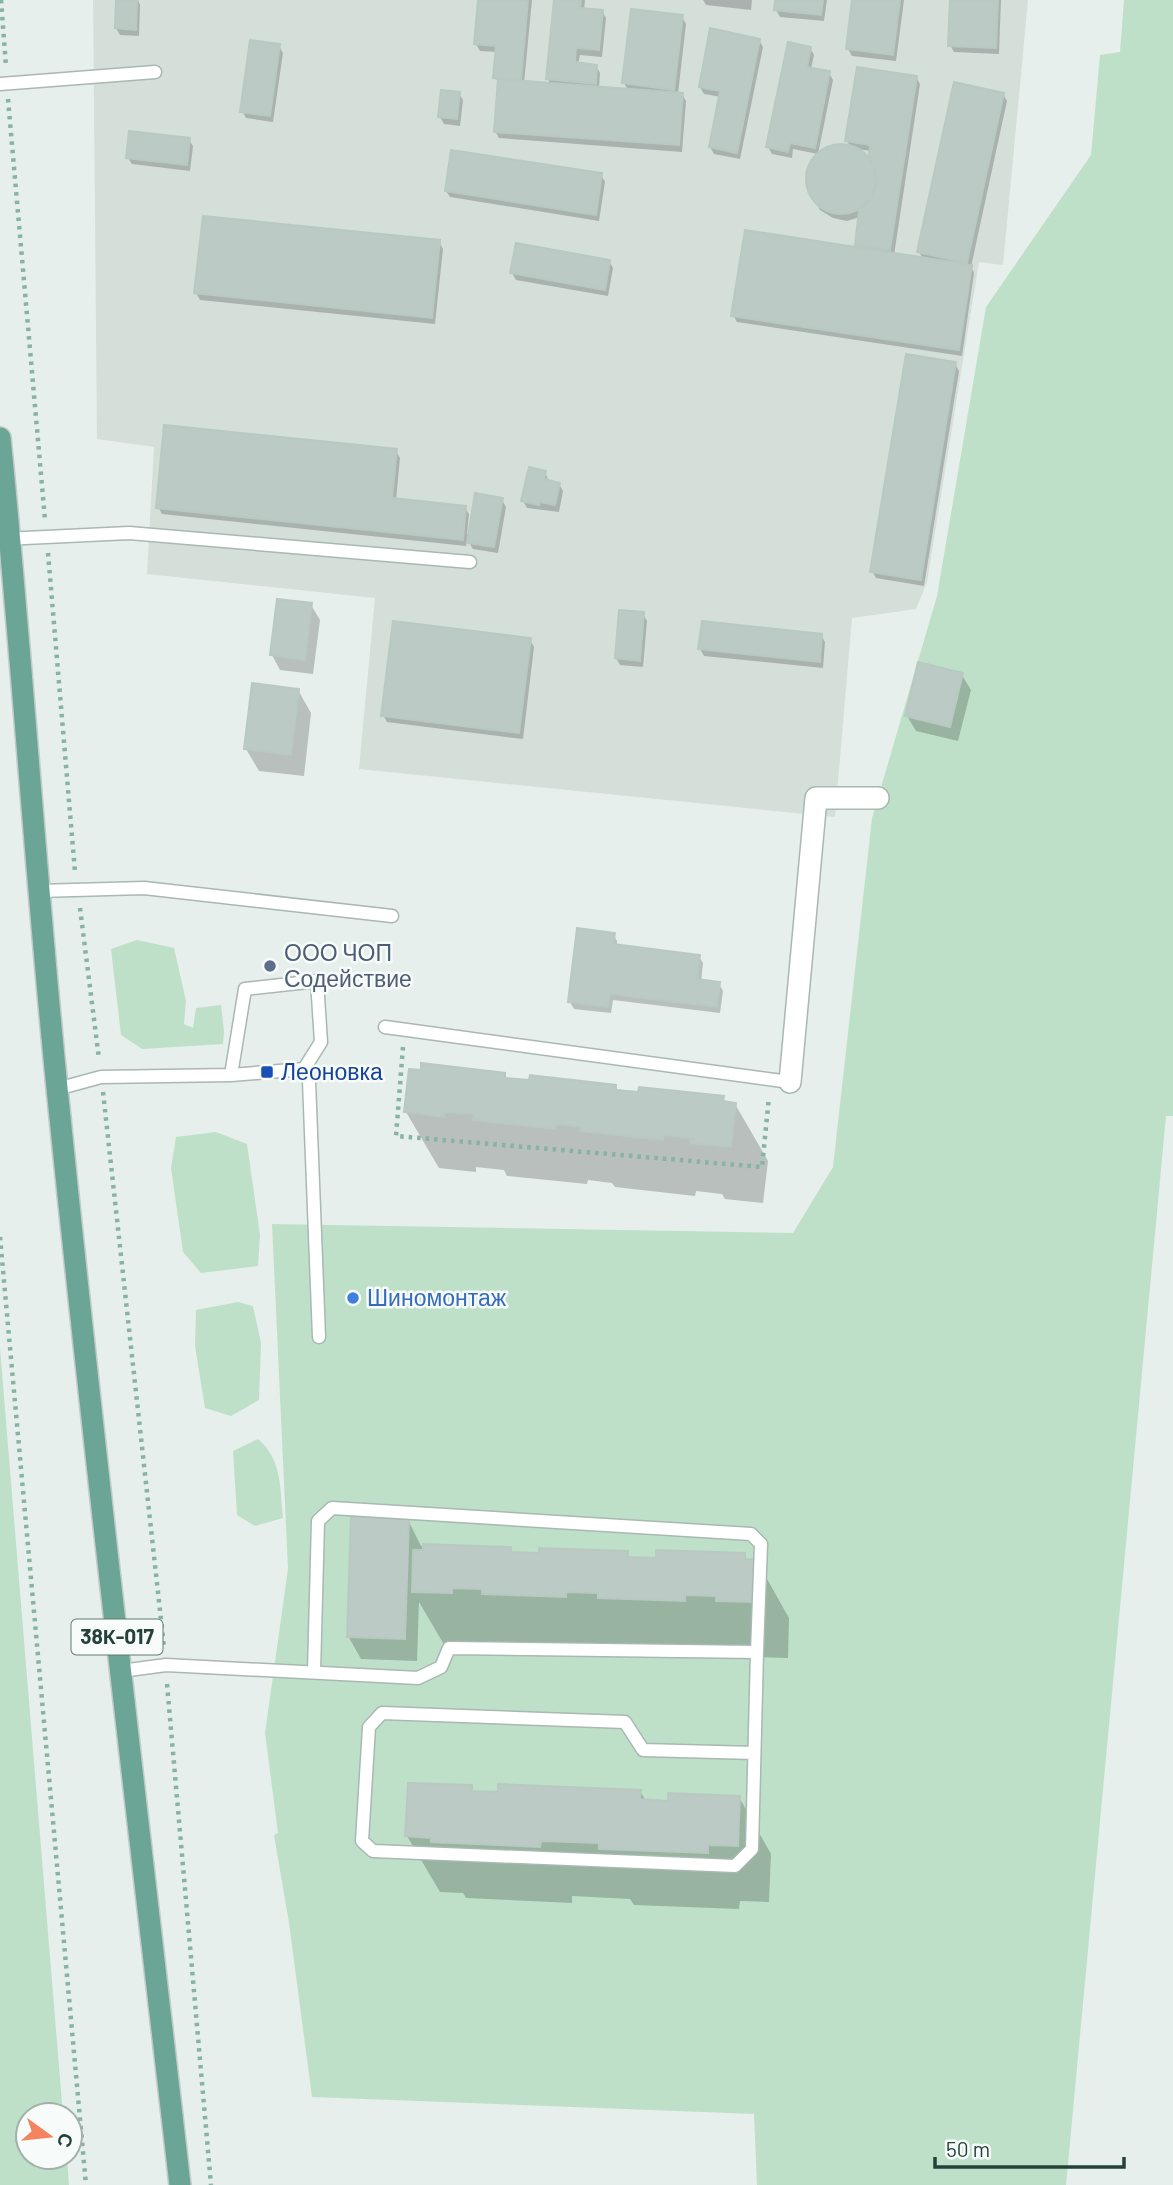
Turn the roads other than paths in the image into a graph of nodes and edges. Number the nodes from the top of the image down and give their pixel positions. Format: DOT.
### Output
graph roads {
  1 [pos="155,72"];
  2 [pos="0,84"];
  3 [pos="0,438"];
  4 [pos="5,539"];
  5 [pos="470,562"];
  6 [pos="878,798"];
  7 [pos="39,891"];
  8 [pos="391,916"];
  9 [pos="385,1027"];
  10 [pos="304,1069"];
  11 [pos="231,1075"];
  12 [pos="790,1082"];
  13 [pos="57,1089"];
  14 [pos="318,1337"];
  15 [pos="757,1652"];
  16 [pos="121,1671"];
  17 [pos="314,1672"];
  18 [pos="754,1753"];
  19 [pos="180,2185"];
  1 -- 2 [label="lane"];
  3 -- 4 [label="main road, 38К-017"];
  4 -- 5 [label="lane"];
  4 -- 7 [label="main road, 38К-017"];
  6 -- 12 [label="street"];
  7 -- 8 [label="lane"];
  7 -- 13 [label="main road, 38К-017"];
  9 -- 12 [label="lane"];
  10 -- 11 [label="lane"];
  10 -- 11 [label="lane"];
  10 -- 14 [label="lane"];
  11 -- 13 [label="lane"];
  13 -- 16 [label="main road, 38К-017"];
  15 -- 17 [label="lane"];
  15 -- 17 [label="lane"];
  15 -- 18 [label="lane"];
  16 -- 17 [label="lane"];
  16 -- 19 [label="main road, 38К-017"];
  18 -- 18 [label="lane"];
}
